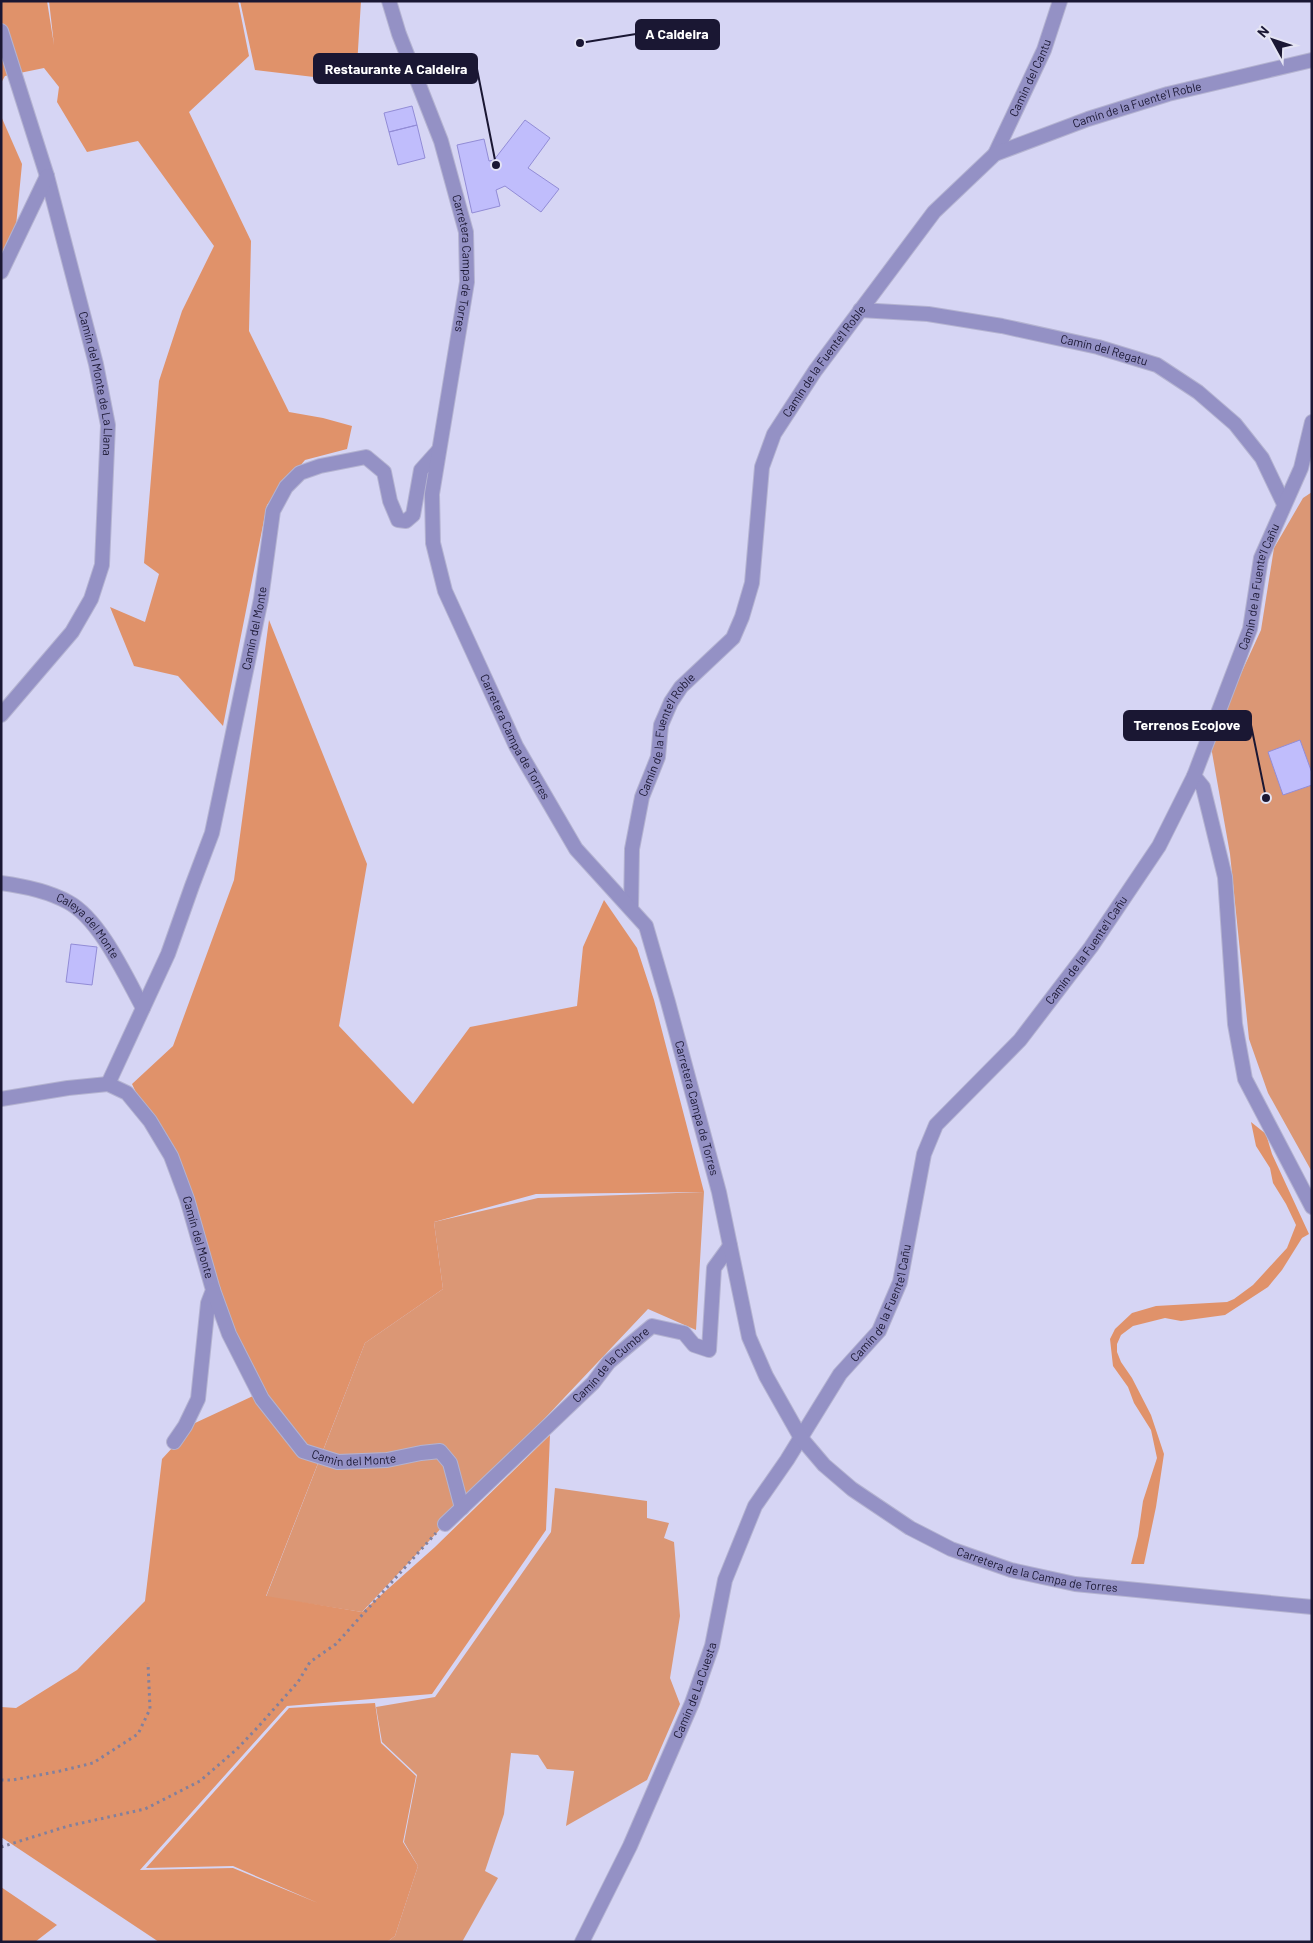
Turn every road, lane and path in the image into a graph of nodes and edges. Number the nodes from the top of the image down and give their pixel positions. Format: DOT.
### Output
graph roads {
  1 [pos="389,1"];
  2 [pos="1060,1"];
  3 [pos="1,31"];
  4 [pos="1312,60"];
  5 [pos="995,154"];
  6 [pos="47,176"];
  7 [pos="1,272"];
  8 [pos="860,310"];
  9 [pos="1312,422"];
  10 [pos="438,451"];
  11 [pos="1312,458"];
  12 [pos="1301,468"];
  13 [pos="1284,504"];
  14 [pos="1,715"];
  15 [pos="1194,776"];
  16 [pos="1,883"];
  17 [pos="630,909"];
  18 [pos="143,1008"];
  19 [pos="108,1084"];
  20 [pos="1,1099"];
  21 [pos="1312,1207"];
  22 [pos="730,1246"];
  23 [pos="213,1290"];
  24 [pos="801,1438"];
  25 [pos="174,1442"];
  26 [pos="462,1508"];
  27 [pos="445,1524"];
  28 [pos="1312,1607"];
  29 [pos="148,1663"];
  30 [pos="1,1780"];
  31 [pos="1,1847"];
  32 [pos="582,1942"];
  1 -- 10 [label="street, Carretera Campa de Torres"];
  2 -- 5 [label="street, Camin del Cantu"];
  3 -- 6 [label="street, Camin del Monte de La Llana"];
  4 -- 5 [label="street, Camín de la Fuente'l Roble"];
  5 -- 8 [label="street, Camín de la Fuente'l Roble"];
  6 -- 7 [label="street"];
  6 -- 14 [label="street, Camin del Monte de La Llana"];
  8 -- 13 [label="street, Camín del Regatu"];
  8 -- 17 [label="street, Camín de la Fuente'l Roble"];
  9 -- 12 [label="street, Camín de la Fuente'l Cañu"];
  10 -- 17 [label="street, Carretera Campa de Torres"];
  10 -- 18 [label="street, Camín del Monte"];
  11 -- 12 [label="street"];
  12 -- 13 [label="street, Camín de la Fuente'l Cañu"];
  13 -- 15 [label="street, Camín de la Fuente'l Cañu"];
  15 -- 21 [label="street"];
  15 -- 24 [label="street, Camín de la Fuente'l Cañu"];
  16 -- 18 [label="street, Caleya del Monte"];
  17 -- 22 [label="street, Carretera Campa de Torres"];
  18 -- 19 [label="street"];
  19 -- 20 [label="street"];
  19 -- 23 [label="street, Camín del Monte"];
  22 -- 24 [label="street, Carretera Campa de Torres"];
  22 -- 26 [label="street, Camín de la Cumbre"];
  23 -- 25 [label="street, Camín del Monte"];
  23 -- 26 [label="street, Camin del Monte"];
  24 -- 28 [label="street, Carretera de la Campa de Torres"];
  24 -- 32 [label="street, Camín de La Cuesta"];
  26 -- 27 [label="street, Camín de la Cumbre"];
  27 -- 31 [label="path"];
  29 -- 30 [label="path"];
}
